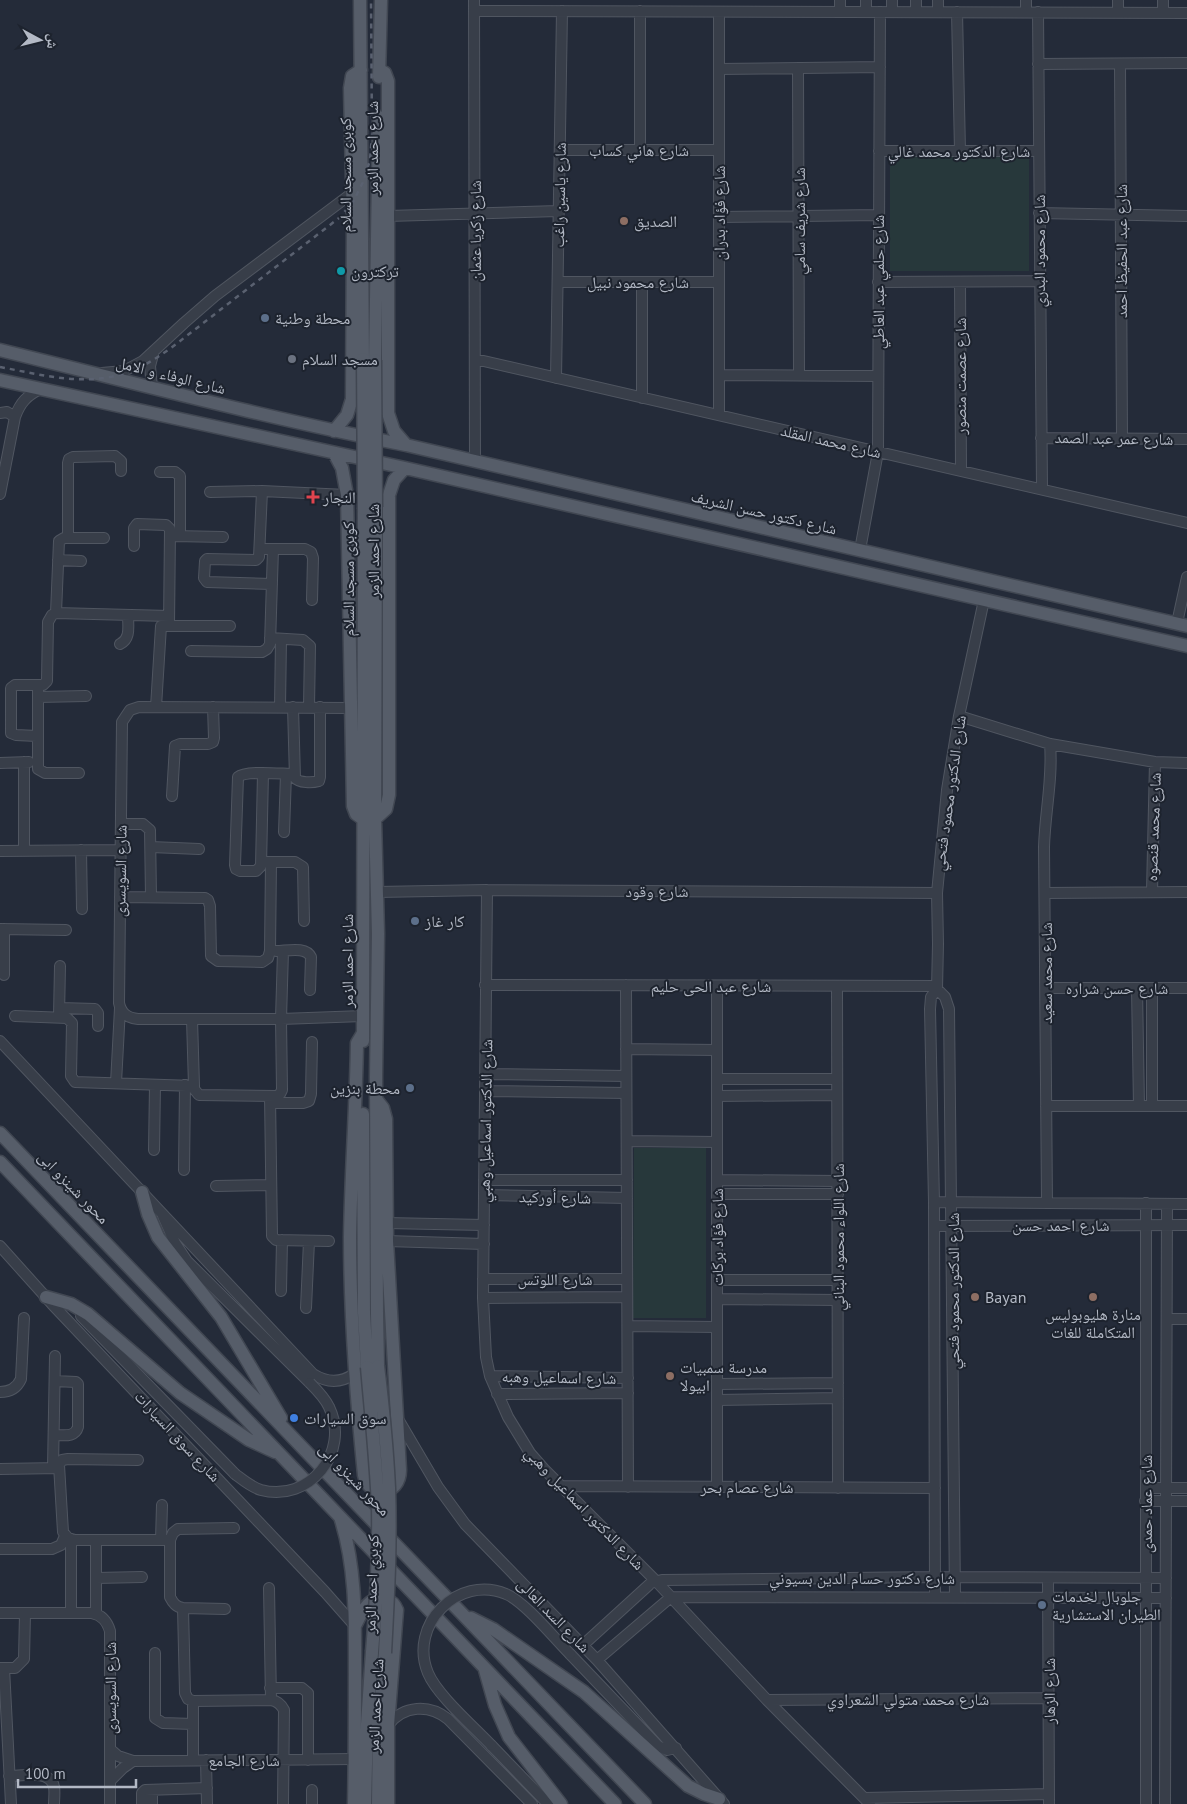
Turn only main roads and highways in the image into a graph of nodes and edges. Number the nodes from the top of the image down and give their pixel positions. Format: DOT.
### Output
graph roads {
  1 [pos="360,0"];
  2 [pos="381,0"];
  3 [pos="361,70"];
  4 [pos="380,70"];
  5 [pos="0,350"];
  6 [pos="369,360"];
  7 [pos="0,380"];
  8 [pos="352,399"];
  9 [pos="214,403"];
  10 [pos="388,407"];
  11 [pos="209,426"];
  12 [pos="334,431"];
  13 [pos="406,445"];
  14 [pos="334,453"];
  15 [pos="405,468"];
  16 [pos="347,495"];
  17 [pos="389,504"];
  18 [pos="798,536"];
  19 [pos="794,556"];
  20 [pos="916,563"];
  21 [pos="912,583"];
  22 [pos="1182,624"];
  23 [pos="1187,646"];
  24 [pos="369,819"];
  25 [pos="363,1033"];
  26 [pos="376,1099"];
  27 [pos="0,1133"];
  28 [pos="0,1162"];
  29 [pos="142,1192"];
  30 [pos="49,1300"];
  31 [pos="373,1367"];
  32 [pos="291,1436"];
  33 [pos="279,1453"];
  34 [pos="340,1518"];
  35 [pos="464,1615"];
  36 [pos="355,1626"];
  37 [pos="378,1652"];
  38 [pos="485,1668"];
  39 [pos="722,1802"];
  40 [pos="354,1804"];
  41 [pos="365,1804"];
  42 [pos="378,1804"];
  43 [pos="388,1804"];
  44 [pos="561,1804"];
  45 [pos="615,1804"];
  46 [pos="645,1804"];
  1 -- 3 [label="main road, شارع احمد الزمر"];
  2 -- 4 [label="main road, شارع احمد الزمر"];
  3 -- 6 [label="main road, كوبرى مسجد السلام"];
  3 -- 8 [label="main road, شارع احمد الزمر"];
  4 -- 6 [label="main road, كوبرى مسجد السلام"];
  4 -- 10 [label="main road, شارع احمد الزمر"];
  5 -- 9 [label="main road, شارع الوفاء و الامل"];
  6 -- 24 [label="main road, كوبرى مسجد السلام, bridge"];
  7 -- 11 [label="main road"];
  8 -- 10 [label="main road"];
  8 -- 12 [label="main road, شارع احمد الزمر"];
  9 -- 11 [label="main road"];
  9 -- 12 [label="main road, شارع الوفاء و الامل"];
  10 -- 13 [label="main road, شارع احمد الزمر"];
  11 -- 14 [label="main road"];
  12 -- 13 [label="main road, شارع دكتور حسن الشريف"];
  13 -- 18 [label="main road, شارع دكتور حسن الشريف"];
  14 -- 15 [label="main road"];
  14 -- 16 [label="main road, شارع احمد الزمر"];
  15 -- 17 [label="main road, شارع احمد الزمر"];
  15 -- 19 [label="main road"];
  16 -- 17 [label="main road"];
  16 -- 24 [label="main road, شارع احمد الزمر"];
  17 -- 24 [label="main road, شارع احمد الزمر"];
  18 -- 19 [label="main road"];
  18 -- 20 [label="main road, شارع دكتور حسن الشريف"];
  19 -- 21 [label="main road"];
  20 -- 21 [label="main road"];
  20 -- 22 [label="main road, شارع دكتور حسن الشريف"];
  21 -- 23 [label="main road"];
  24 -- 25 [label="main road, شارع احمد الزمر"];
  24 -- 26 [label="main road, شارع احمد الزمر"];
  25 -- 26 [label="main road, شارع احمد الزمر"];
  25 -- 31 [label="main road"];
  26 -- 31 [label="main road"];
  27 -- 32 [label="main road, محور شينزو ابى"];
  28 -- 33 [label="main road"];
  29 -- 32 [label="main road"];
  30 -- 33 [label="main road"];
  31 -- 37 [label="main road, كوبري احمد الزمر, bridge"];
  32 -- 35 [label="main road, محور شينزو ابى"];
  33 -- 34 [label="main road"];
  34 -- 36 [label="main road, شارع احمد الزمر"];
  34 -- 38 [label="main road"];
  35 -- 39 [label="main road"];
  35 -- 46 [label="main road, محور شينزو ابى"];
  36 -- 40 [label="main road, شارع احمد الزمر"];
  36 -- 43 [label="main road, شارع احمد الزمر"];
  37 -- 41 [label="main road"];
  37 -- 42 [label="main road"];
  38 -- 44 [label="main road"];
  38 -- 45 [label="main road"];
}
